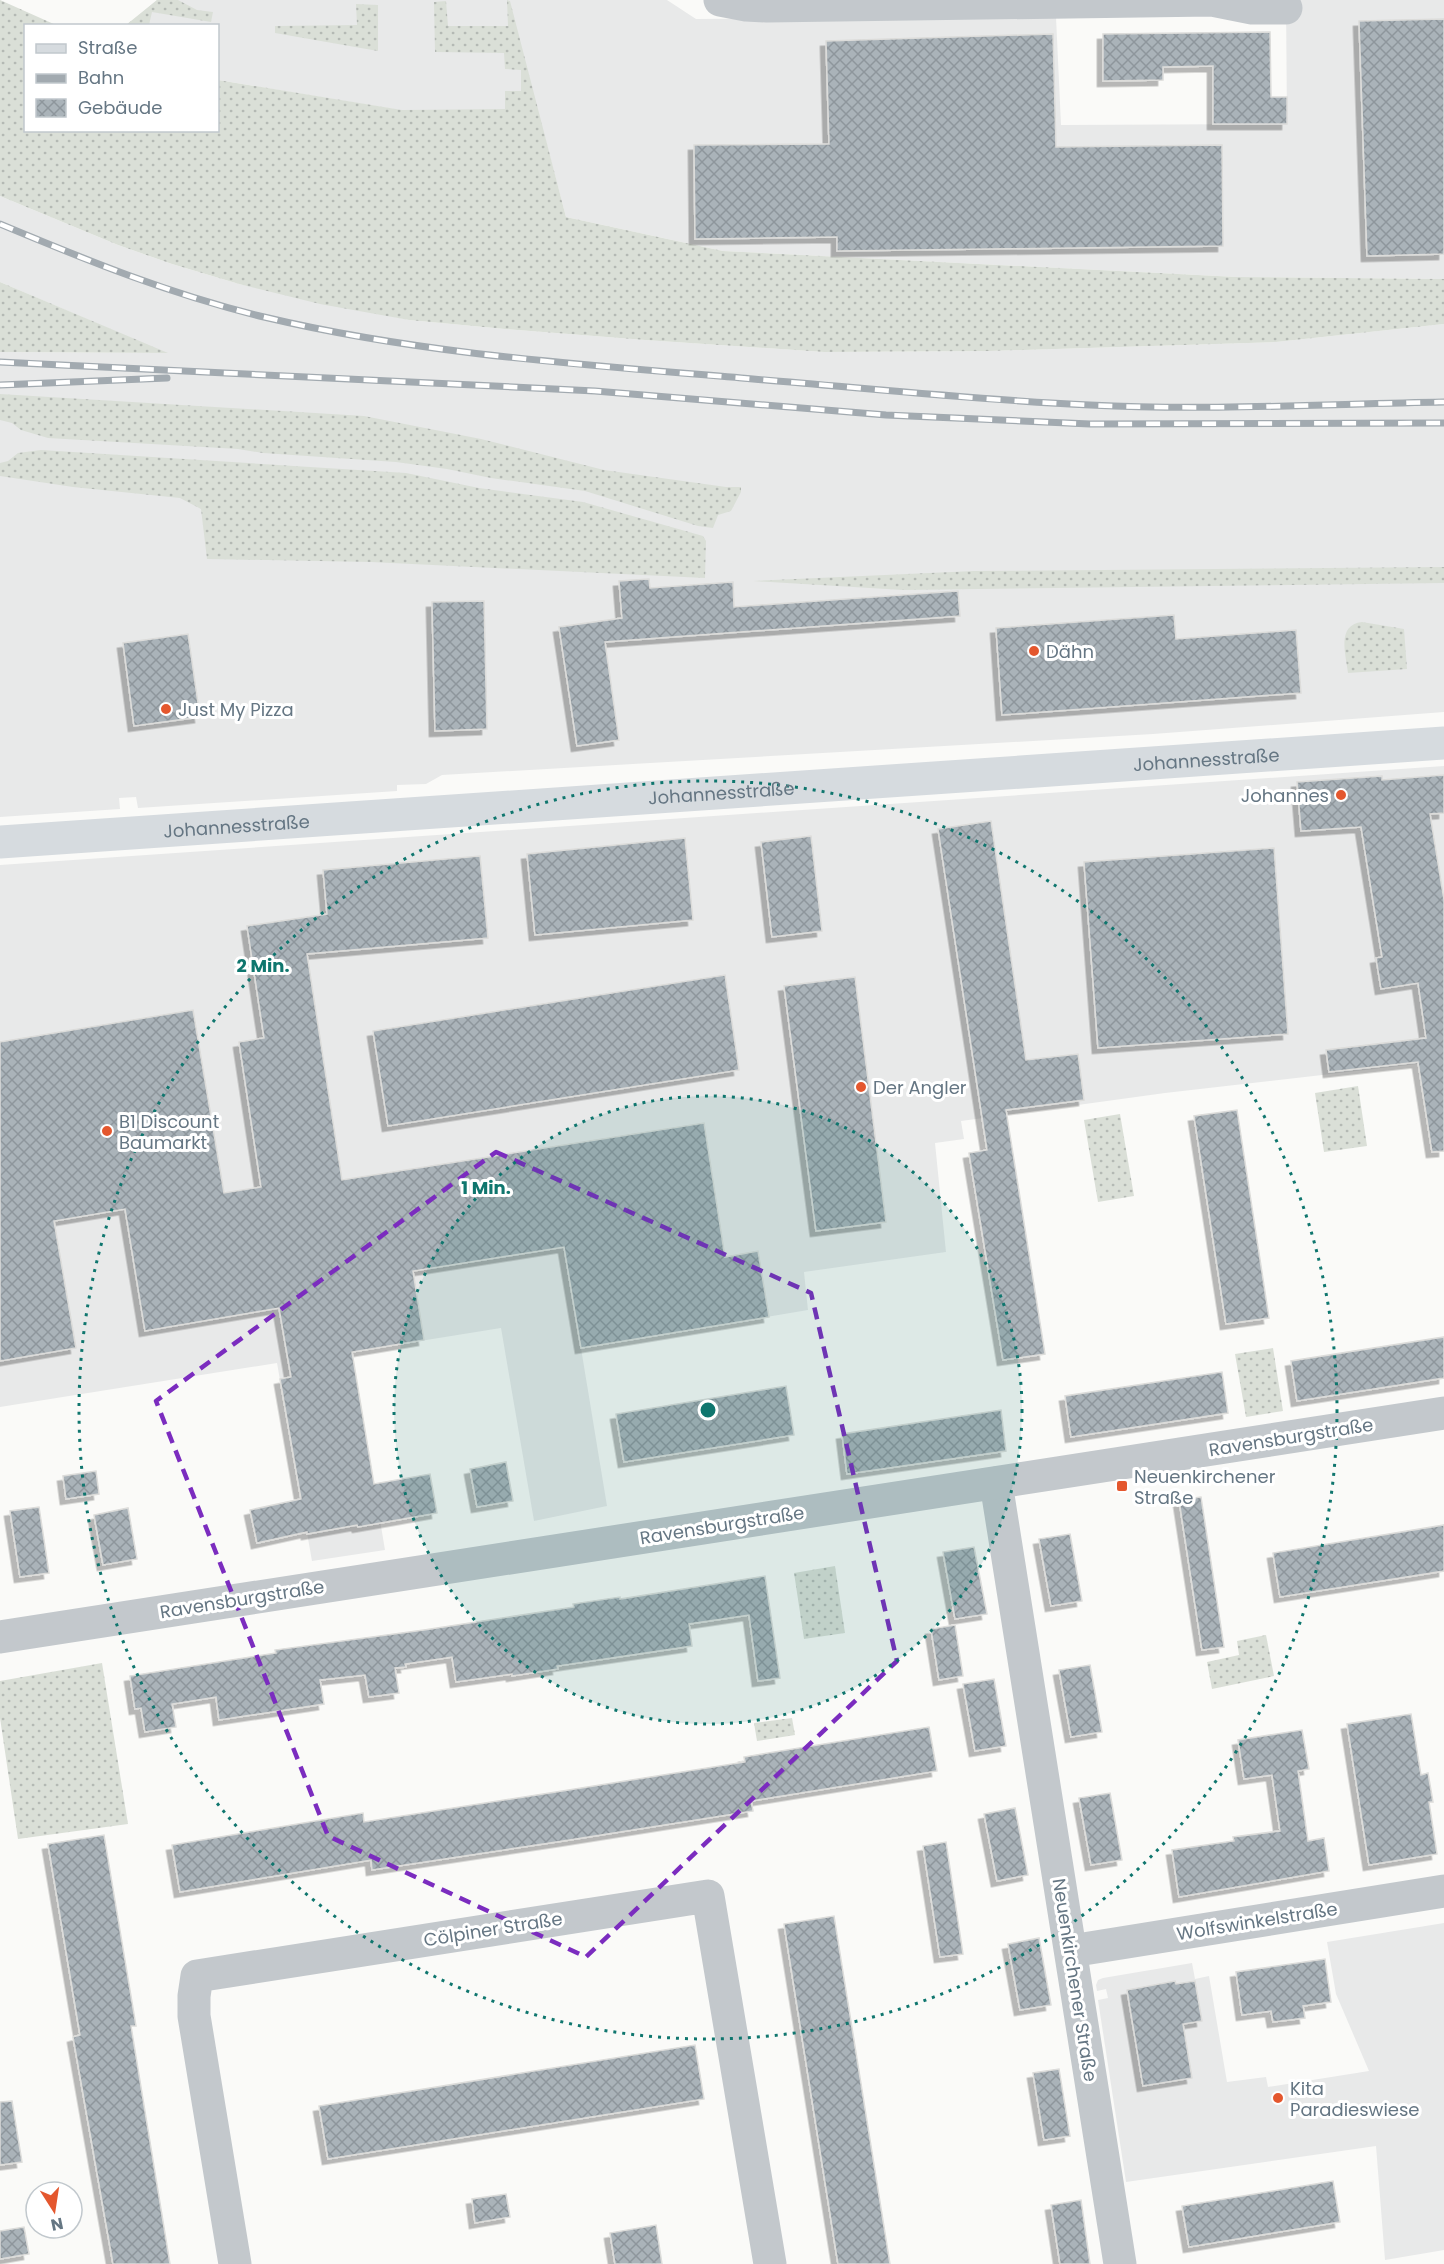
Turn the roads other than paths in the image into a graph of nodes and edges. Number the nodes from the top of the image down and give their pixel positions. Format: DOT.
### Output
graph roads {
  1 [pos="720,0"];
  2 [pos="1212,0"];
  3 [pos="1286,8"];
  4 [pos="1444,743"];
  5 [pos="0,842"];
  6 [pos="1444,1413"];
  7 [pos="996,1483"];
  8 [pos="0,1637"];
  9 [pos="1444,1891"];
  10 [pos="1071,1951"];
  11 [pos="235,2264"];
  12 [pos="770,2264"];
  13 [pos="1120,2264"];
  1 -- 2 [label="street"];
  2 -- 3 [label="street"];
  4 -- 5 [label="main road, Johannesstraße"];
  6 -- 7 [label="street, Ravensburgstraße"];
  7 -- 8 [label="street, Ravensburgstraße"];
  7 -- 10 [label="street, Neuenkirchener Straße"];
  9 -- 10 [label="street, Wolfswinkelstraße"];
  10 -- 13 [label="street, Neuenkirchener Straße"];
  11 -- 12 [label="street, Cölpiner Straße"];
}
